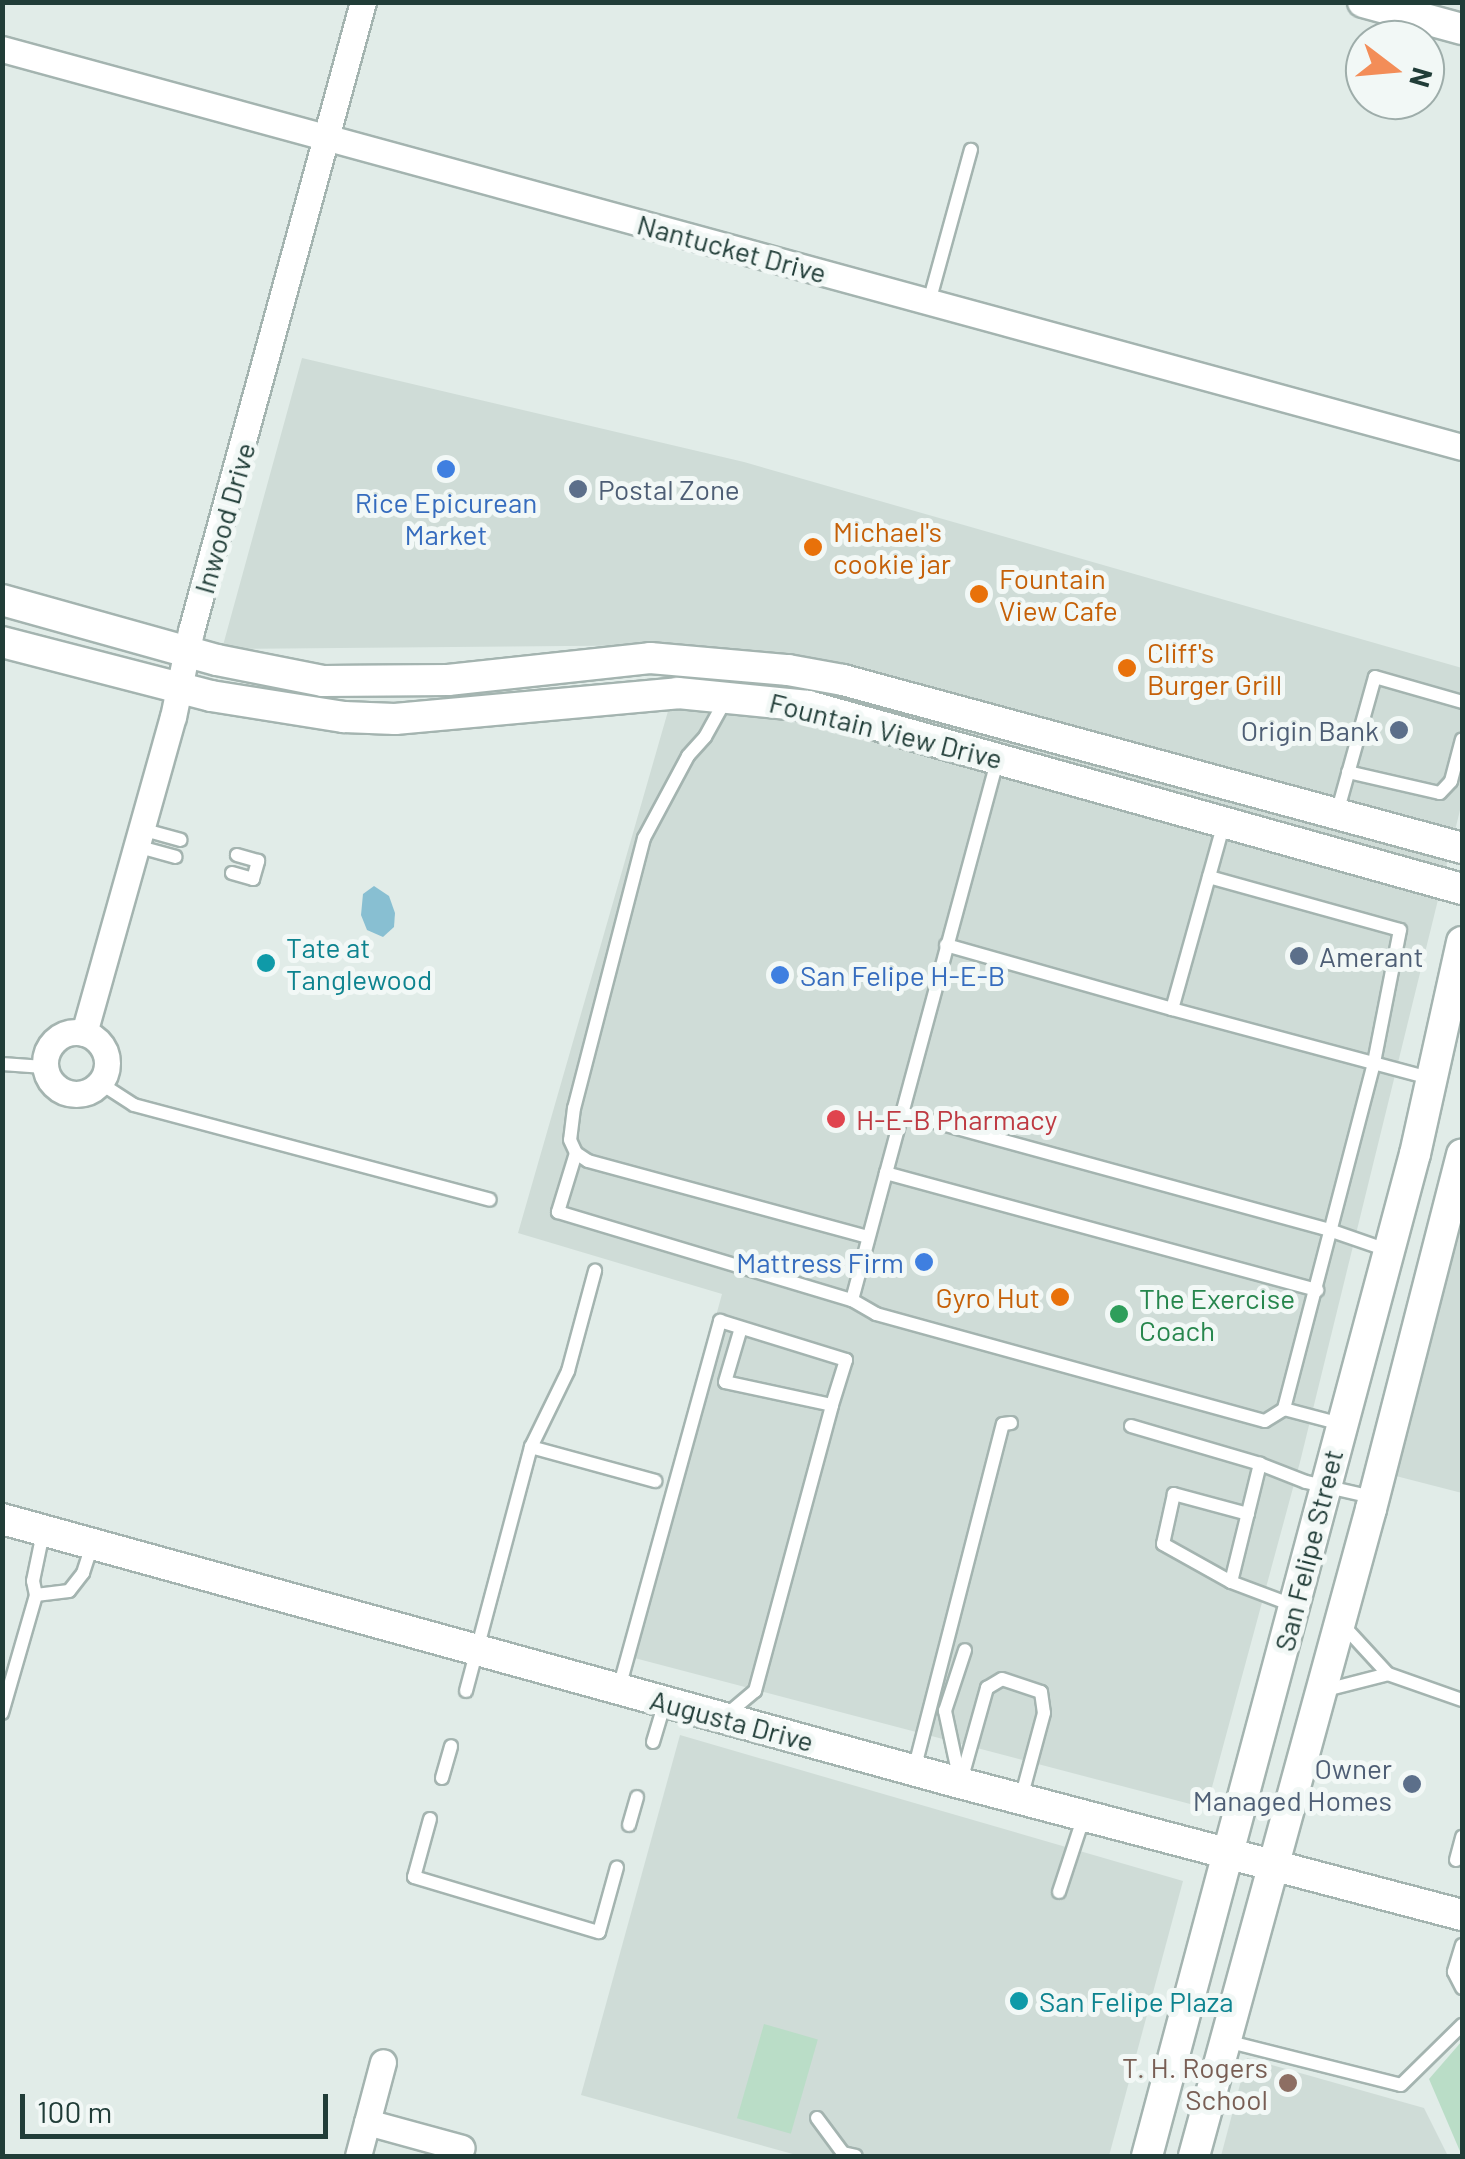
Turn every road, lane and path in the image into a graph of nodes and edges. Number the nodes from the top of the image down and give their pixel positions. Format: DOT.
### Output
graph roads {
  1 [pos="364,2"];
  2 [pos="1362,2"];
  3 [pos="1462,29"];
  4 [pos="2,49"];
  5 [pos="327,138"];
  6 [pos="971,150"];
  7 [pos="929,302"];
  8 [pos="1462,447"];
  9 [pos="2,600"];
  10 [pos="2,642"];
  11 [pos="186,653"];
  12 [pos="733,662"];
  13 [pos="532,672"];
  14 [pos="178,688"];
  15 [pos="727,697"];
  16 [pos="1462,702"];
  17 [pos="538,704"];
  18 [pos="1462,739"];
  19 [pos="999,756"];
  20 [pos="1348,772"];
  21 [pos="1337,814"];
  22 [pos="1224,823"];
  23 [pos="138,837"];
  24 [pos="180,840"];
  25 [pos="1462,848"];
  26 [pos="237,855"];
  27 [pos="176,857"];
  28 [pos="232,873"];
  29 [pos="1209,877"];
  30 [pos="1462,889"];
  31 [pos="1462,942"];
  32 [pos="946,945"];
  33 [pos="1172,1009"];
  34 [pos="84,1033"];
  35 [pos="1374,1063"];
  36 [pos="2,1064"];
  37 [pos="44,1067"];
  38 [pos="1434,1079"];
  39 [pos="100,1082"];
  40 [pos="902,1113"];
  41 [pos="576,1153"];
  42 [pos="1462,1154"];
  43 [pos="886,1174"];
  44 [pos="490,1200"];
  45 [pos="1332,1231"];
  46 [pos="868,1238"];
  47 [pos="1389,1251"];
  48 [pos="1434,1264"];
  49 [pos="595,1272"];
  50 [pos="1317,1290"];
  51 [pos="852,1300"];
  52 [pos="742,1328"];
  53 [pos="832,1405"];
  54 [pos="1284,1409"];
  55 [pos="1011,1423"];
  56 [pos="1341,1424"];
  57 [pos="1131,1426"];
  58 [pos="531,1447"];
  59 [pos="1260,1464"];
  60 [pos="655,1480"];
  61 [pos="1324,1488"];
  62 [pos="1374,1498"];
  63 [pos="1248,1514"];
  64 [pos="2,1519"];
  65 [pos="43,1530"];
  66 [pos="93,1544"];
  67 [pos="1231,1582"];
  68 [pos="36,1596"];
  69 [pos="1294,1606"];
  70 [pos="1340,1622"];
  71 [pos="478,1649"];
  72 [pos="964,1650"];
  73 [pos="1388,1674"];
  74 [pos="619,1688"];
  75 [pos="466,1691"];
  76 [pos="1321,1692"];
  77 [pos="1462,1700"];
  78 [pos="665,1701"];
  79 [pos="2,1713"];
  80 [pos="723,1718"];
  81 [pos="653,1742"];
  82 [pos="451,1746"];
  83 [pos="914,1770"];
  84 [pos="442,1778"];
  85 [pos="960,1784"];
  86 [pos="637,1797"];
  87 [pos="1021,1799"];
  88 [pos="1084,1816"];
  89 [pos="430,1820"];
  90 [pos="629,1825"];
  91 [pos="1462,1837"];
  92 [pos="1231,1851"];
  93 [pos="1456,1860"];
  94 [pos="1273,1863"];
  95 [pos="617,1867"];
  96 [pos="1058,1892"];
  97 [pos="1462,1915"];
  98 [pos="1462,1945"];
  99 [pos="1462,1988"];
  100 [pos="1462,2025"];
  101 [pos="1225,2040"];
  102 [pos="383,2062"];
  103 [pos="817,2118"];
  104 [pos="367,2122"];
  105 [pos="462,2148"];
  106 [pos="358,2156"];
  107 [pos="856,2156"];
  108 [pos="1148,2156"];
  109 [pos="1194,2156"];
  1 -- 5 [label="street, Inwood Drive"];
  2 -- 3 [label="main road"];
  4 -- 5 [label="street, Nantucket Drive"];
  5 -- 7 [label="street, Nantucket Drive"];
  5 -- 11 [label="street, Inwood Drive"];
  6 -- 7 [label="lane"];
  7 -- 8 [label="street, Nantucket Drive"];
  9 -- 11 [label="main road, Fountain View Drive"];
  10 -- 14 [label="main road, Fountain View Drive"];
  11 -- 13 [label="main road, Fountain View Drive"];
  11 -- 14 [label="street, Inwood Drive"];
  12 -- 13 [label="main road, Fountain View Drive"];
  12 -- 15 [label="main road"];
  12 -- 21 [label="main road, Fountain View Drive"];
  13 -- 17 [label="main road"];
  14 -- 17 [label="main road, Fountain View Drive"];
  14 -- 23 [label="street, Inwood Drive"];
  15 -- 17 [label="main road, Fountain View Drive"];
  15 -- 19 [label="main road, Fountain View Drive"];
  15 -- 41 [label="lane"];
  16 -- 20 [label="lane"];
  18 -- 20 [label="lane"];
  19 -- 22 [label="main road, Fountain View Drive"];
  19 -- 32 [label="lane"];
  20 -- 21 [label="lane"];
  21 -- 25 [label="main road, Fountain View Drive"];
  22 -- 29 [label="lane"];
  22 -- 30 [label="main road, Fountain View Drive"];
  23 -- 24 [label="lane"];
  23 -- 27 [label="lane"];
  23 -- 34 [label="street, Inwood Drive"];
  26 -- 28 [label="lane"];
  29 -- 33 [label="lane"];
  29 -- 35 [label="lane"];
  31 -- 38 [label="main road, San Felipe Street"];
  32 -- 33 [label="lane"];
  32 -- 40 [label="lane"];
  33 -- 35 [label="lane"];
  34 -- 37 [label="street"];
  34 -- 39 [label="street"];
  35 -- 38 [label="lane"];
  35 -- 45 [label="lane"];
  36 -- 37 [label="lane"];
  37 -- 39 [label="street"];
  38 -- 47 [label="main road, San Felipe Street"];
  39 -- 44 [label="lane"];
  40 -- 43 [label="lane"];
  40 -- 45 [label="lane"];
  41 -- 46 [label="lane"];
  41 -- 51 [label="lane"];
  42 -- 48 [label="main road, San Felipe Street"];
  43 -- 46 [label="lane"];
  43 -- 50 [label="lane"];
  45 -- 47 [label="lane"];
  45 -- 50 [label="lane"];
  46 -- 51 [label="lane"];
  47 -- 48 [label="main road"];
  47 -- 56 [label="main road, San Felipe Street"];
  48 -- 62 [label="main road, San Felipe Street"];
  49 -- 58 [label="lane"];
  50 -- 54 [label="lane"];
  51 -- 54 [label="lane"];
  52 -- 53 [label="lane"];
  52 -- 53 [label="lane"];
  52 -- 74 [label="lane"];
  53 -- 80 [label="lane"];
  54 -- 56 [label="lane"];
  55 -- 83 [label="lane"];
  56 -- 61 [label="main road, San Felipe Street"];
  57 -- 59 [label="lane"];
  58 -- 60 [label="lane"];
  58 -- 71 [label="lane"];
  59 -- 61 [label="lane"];
  59 -- 63 [label="lane"];
  61 -- 62 [label="lane"];
  61 -- 69 [label="main road, San Felipe Street"];
  62 -- 70 [label="main road, San Felipe Street"];
  63 -- 67 [label="lane"];
  63 -- 67 [label="lane"];
  64 -- 65 [label="main road, Augusta Drive"];
  65 -- 66 [label="main road, Augusta Drive"];
  65 -- 68 [label="lane"];
  66 -- 68 [label="lane"];
  66 -- 71 [label="main road, Augusta Drive"];
  67 -- 69 [label="lane"];
  68 -- 79 [label="lane"];
  69 -- 92 [label="main road, San Felipe Street"];
  70 -- 73 [label="lane"];
  70 -- 76 [label="main road, San Felipe Street"];
  71 -- 74 [label="main road, Augusta Drive"];
  71 -- 75 [label="lane"];
  72 -- 85 [label="lane"];
  73 -- 76 [label="lane"];
  73 -- 77 [label="lane"];
  74 -- 78 [label="main road, Augusta Drive"];
  76 -- 94 [label="main road, San Felipe Street"];
  78 -- 80 [label="main road, Augusta Drive"];
  78 -- 81 [label="lane"];
  80 -- 83 [label="main road, Augusta Drive"];
  82 -- 84 [label="lane"];
  83 -- 85 [label="main road, Augusta Drive"];
  85 -- 87 [label="main road, Augusta Drive"];
  85 -- 87 [label="lane"];
  86 -- 90 [label="lane"];
  87 -- 88 [label="main road, Augusta Drive"];
  88 -- 92 [label="main road, Augusta Drive"];
  88 -- 96 [label="lane"];
  89 -- 95 [label="lane"];
  91 -- 93 [label="lane"];
  92 -- 94 [label="main road, Augusta Drive"];
  92 -- 108 [label="main road, San Felipe Street"];
  94 -- 97 [label="main road, Augusta Drive"];
  94 -- 101 [label="main road, San Felipe Street"];
  98 -- 99 [label="lane"];
  100 -- 101 [label="lane"];
  101 -- 109 [label="main road, San Felipe Street"];
  102 -- 104 [label="street"];
  103 -- 107 [label="lane"];
  104 -- 105 [label="street"];
  104 -- 106 [label="street"];
}
